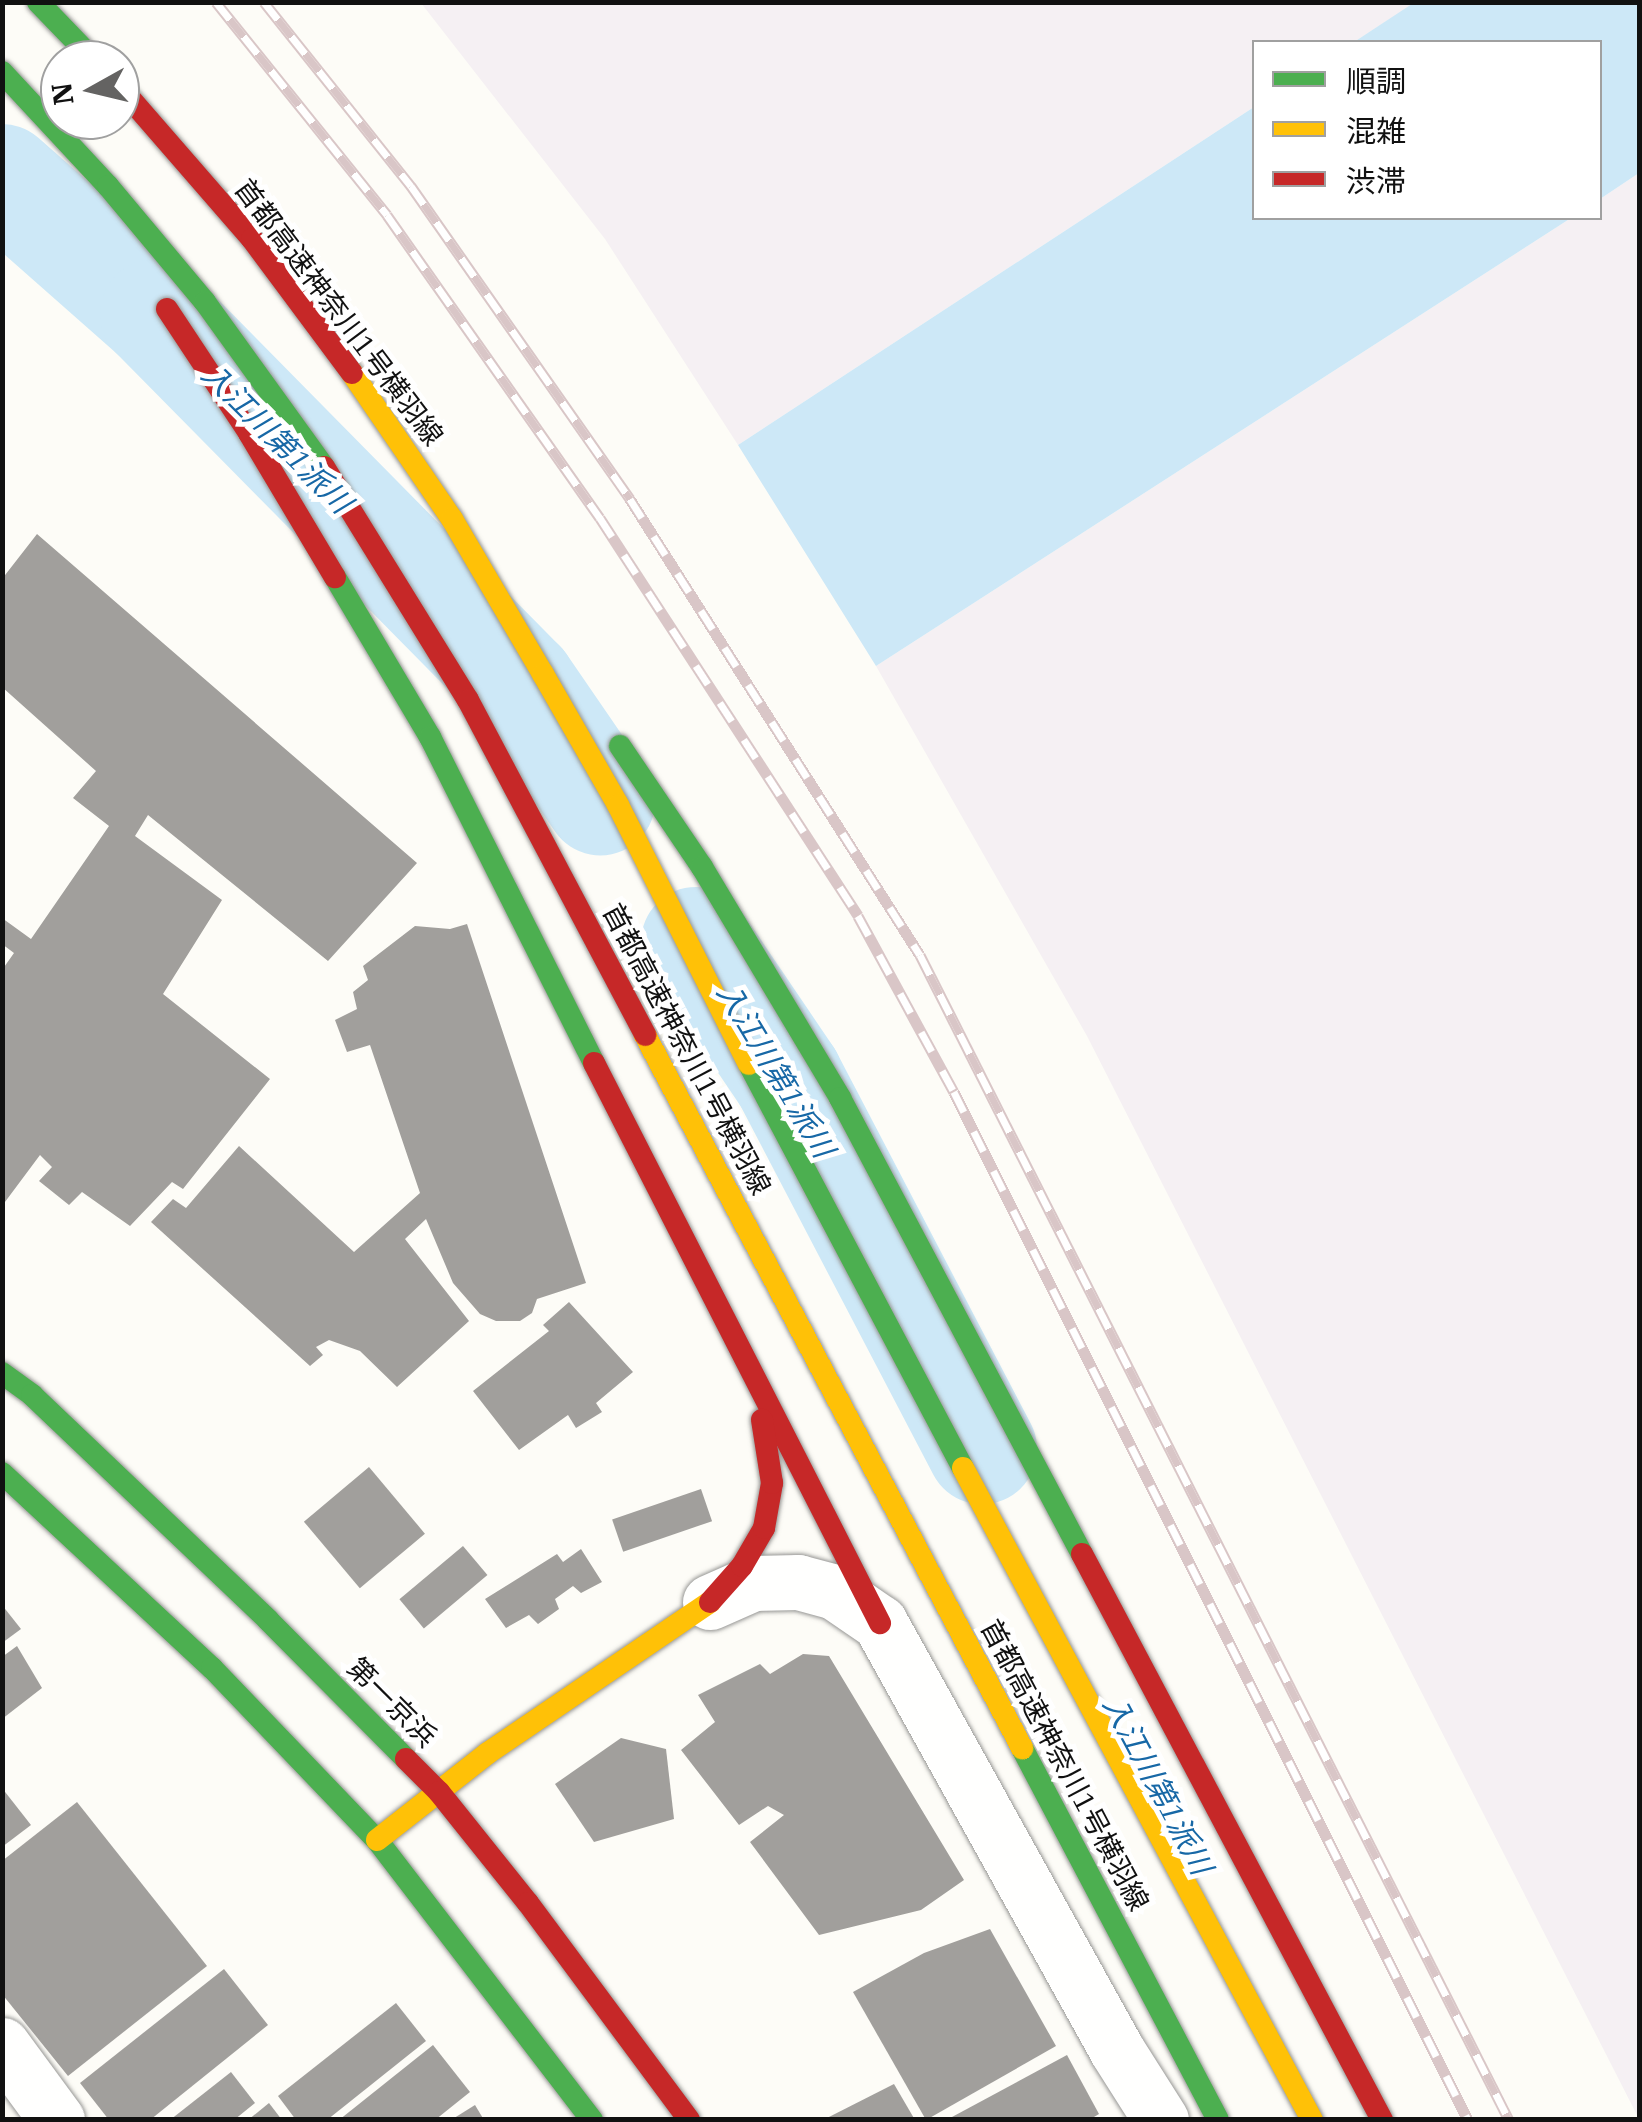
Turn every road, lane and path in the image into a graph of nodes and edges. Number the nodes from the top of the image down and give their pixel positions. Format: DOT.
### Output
graph roads {
  1 [pos="38,2"];
  2 [pos="75,40"];
  3 [pos="2,72"];
  4 [pos="2,92"];
  5 [pos="140,110"];
  6 [pos="85,197"];
  7 [pos="155,293"];
  8 [pos="452,518"];
  9 [pos="582,695"];
  10 [pos="606,727"];
  11 [pos="748,1371"];
  12 [pos="2,1373"];
  13 [pos="2,1473"];
  14 [pos="710,1602"];
  15 [pos="880,1623"];
  16 [pos="439,1792"];
  17 [pos="377,1840"];
  18 [pos="2,2045"];
  19 [pos="57,2120"];
  20 [pos="592,2120"];
  21 [pos="689,2120"];
  22 [pos="1162,2120"];
  23 [pos="1218,2120"];
  24 [pos="1312,2120"];
  25 [pos="1382,2120"];
  1 -- 2 [label="main road"];
  3 -- 23 [label="main road, 首都高速神奈川1号横羽線"];
  4 -- 6 [label="main road"];
  5 -- 8 [label="main road, 首都高速神奈川1号横羽線"];
  7 -- 11 [label="main road"];
  8 -- 9 [label="main road"];
  8 -- 24 [label="main road, 首都高速神奈川1号横羽線"];
  10 -- 25 [label="main road"];
  11 -- 14 [label="main road"];
  11 -- 15 [label="main road"];
  12 -- 16 [label="main road, 第一京浜"];
  13 -- 17 [label="main road"];
  14 -- 15 [label="street"];
  14 -- 16 [label="main road"];
  15 -- 22 [label="street"];
  16 -- 17 [label="main road"];
  16 -- 21 [label="main road, 第一京浜"];
  17 -- 20 [label="main road"];
  18 -- 19 [label="street"];
}
